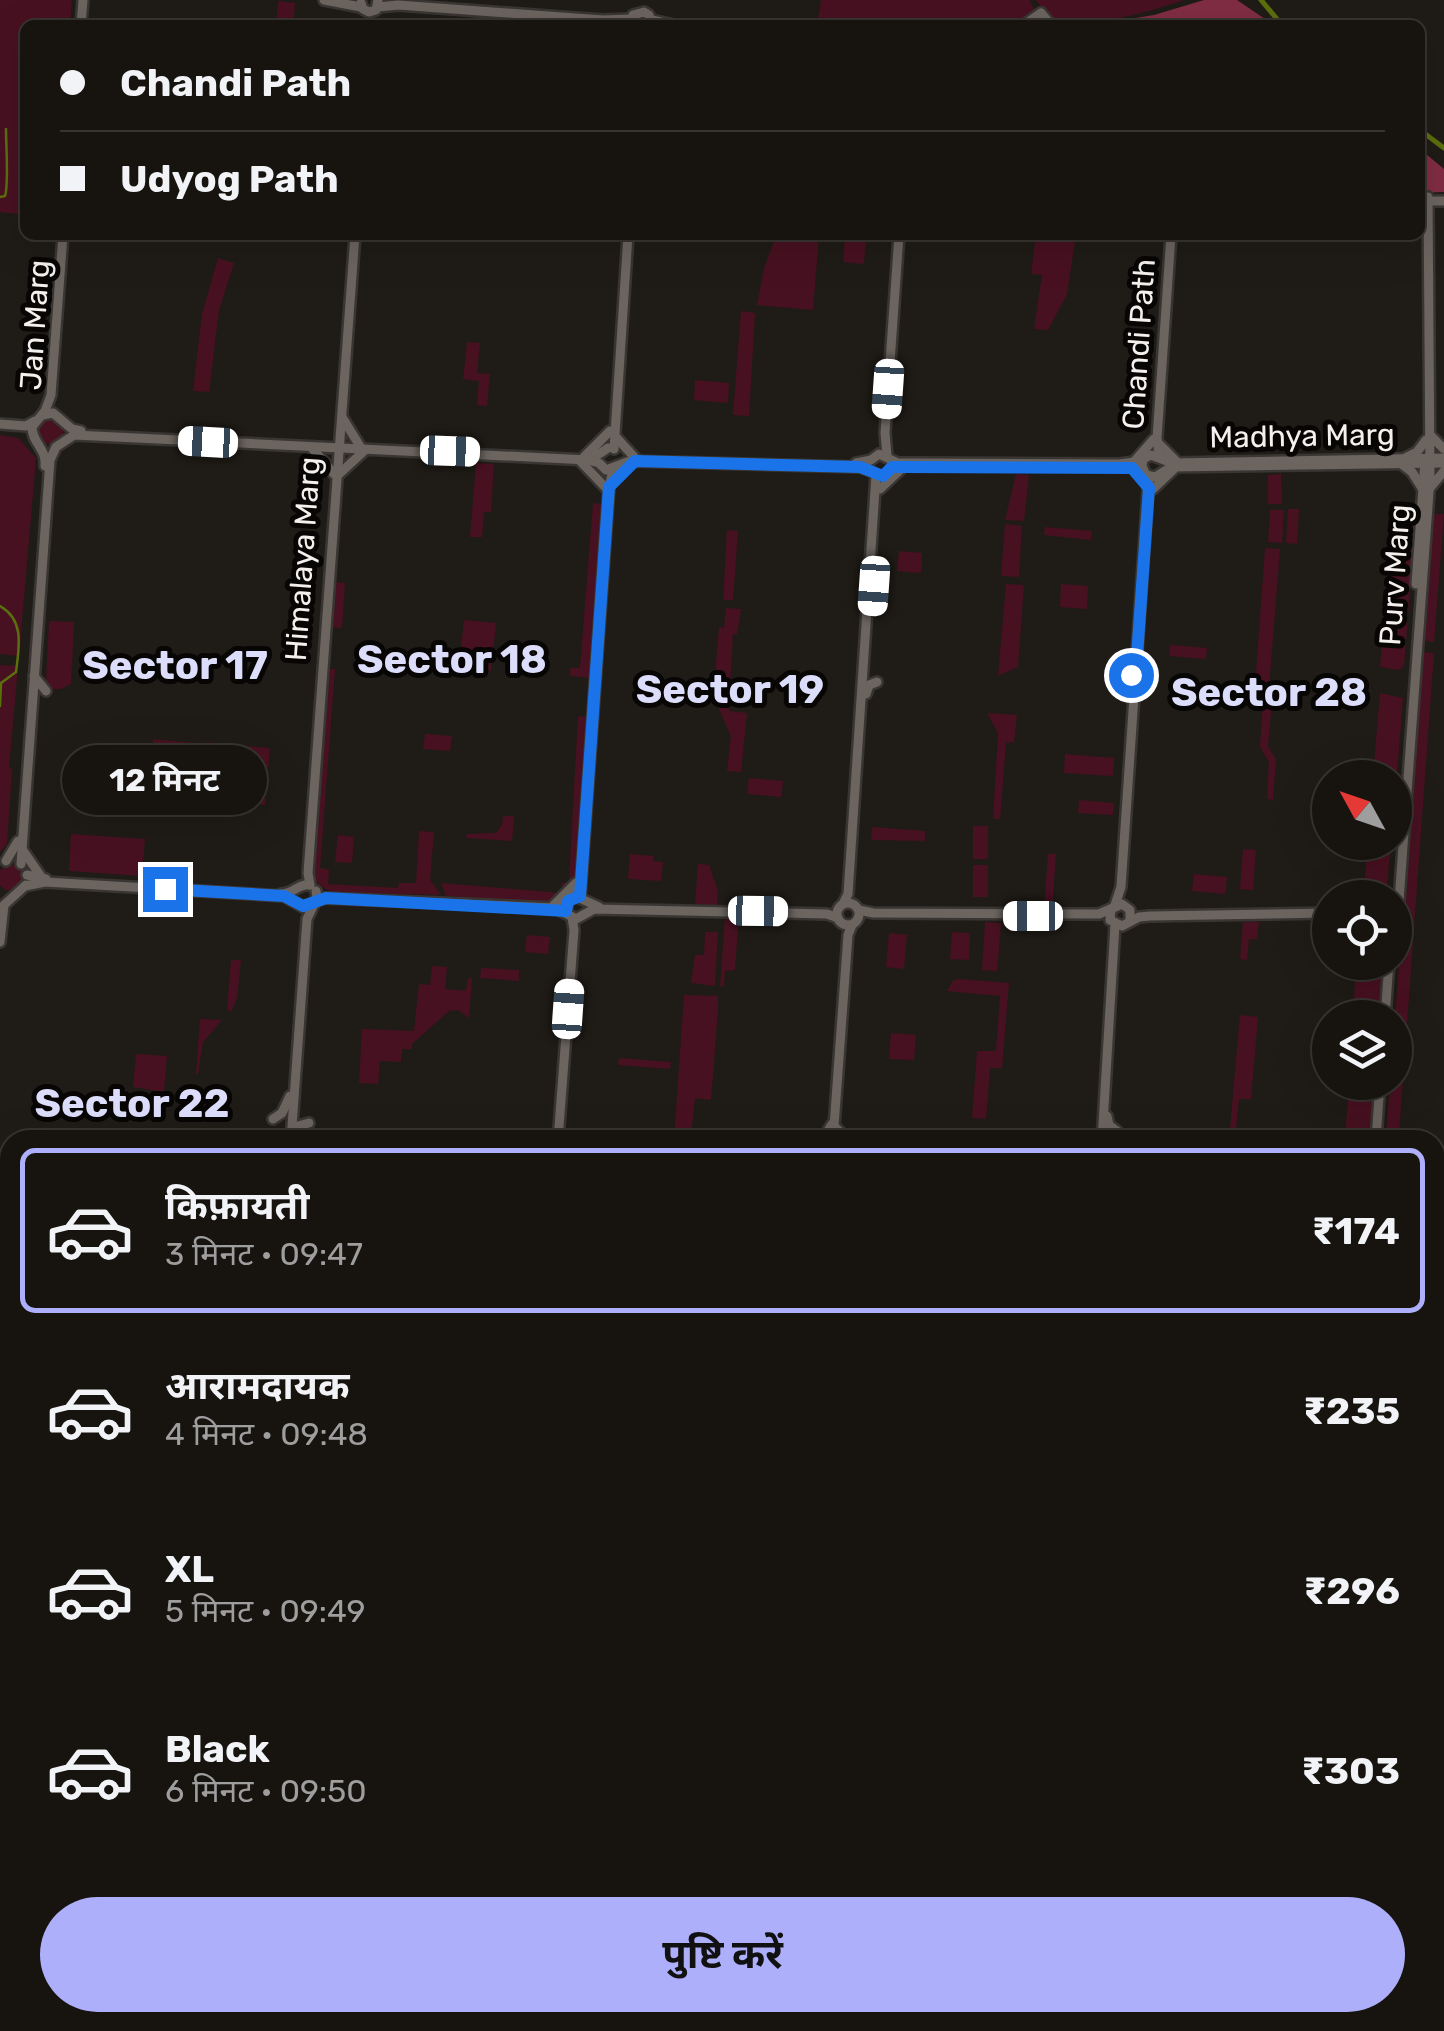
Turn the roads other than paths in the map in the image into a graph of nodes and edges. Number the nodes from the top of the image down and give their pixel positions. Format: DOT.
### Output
graph roads {
  1 [pos="324,0"];
  2 [pos="641,0"];
  3 [pos="342,2"];
  4 [pos="369,5"];
  5 [pos="638,20"];
  6 [pos="64,240"];
  7 [pos="64,240"];
  8 [pos="354,240"];
  9 [pos="354,240"];
  10 [pos="626,240"];
  11 [pos="897,240"];
  12 [pos="1169,240"];
  13 [pos="1425,240"];
  14 [pos="342,417"];
  15 [pos="38,418"];
  16 [pos="62,419"];
  17 [pos="0,426"];
  18 [pos="612,433"];
  19 [pos="32,434"];
  20 [pos="883,437"];
  21 [pos="1428,437"];
  22 [pos="65,439"];
  23 [pos="1155,440"];
  24 [pos="40,446"];
  25 [pos="56,447"];
  26 [pos="312,448"];
  27 [pos="338,448"];
  28 [pos="362,449"];
  29 [pos="1444,450"];
  30 [pos="578,456"];
  31 [pos="610,459"];
  32 [pos="635,460"];
  33 [pos="1444,460"];
  34 [pos="1401,461"];
  35 [pos="1428,461"];
  36 [pos="876,466"];
  37 [pos="1180,467"];
  38 [pos="1149,469"];
  39 [pos="1444,471"];
  40 [pos="336,474"];
  41 [pos="607,488"];
  42 [pos="1426,489"];
  43 [pos="879,490"];
  44 [pos="1138,666"];
  45 [pos="866,668"];
  46 [pos="596,675"];
  47 [pos="34,676"];
  48 [pos="608,682"];
  49 [pos="46,691"];
  50 [pos="1136,692"];
  51 [pos="864,693"];
  52 [pos="582,697"];
  53 [pos="591,707"];
  54 [pos="22,849"];
  55 [pos="3,862"];
  56 [pos="21,864"];
  57 [pos="307,873"];
  58 [pos="28,875"];
  59 [pos="42,878"];
  60 [pos="1395,880"];
  61 [pos="1399,880"];
  62 [pos="25,886"];
  63 [pos="165,889"];
  64 [pos="0,892"];
  65 [pos="16,895"];
  66 [pos="280,895"];
  67 [pos="306,896"];
  68 [pos="155,897"];
  69 [pos="332,897"];
  70 [pos="553,907"];
  71 [pos="580,908"];
  72 [pos="1312,912"];
  73 [pos="848,914"];
  74 [pos="1120,915"];
  75 [pos="305,919"];
  76 [pos="0,942"];
  77 [pos="1382,1100"];
  78 [pos="292,1101"];
  79 [pos="1106,1116"];
  80 [pos="833,1124"];
  81 [pos="283,1130"];
  82 [pos="290,1130"];
  83 [pos="295,1130"];
  84 [pos="561,1130"];
  85 [pos="829,1130"];
  86 [pos="833,1130"];
  87 [pos="837,1130"];
  88 [pos="1105,1130"];
  89 [pos="1105,1130"];
  90 [pos="1380,1130"];
  1 -- 3 [label="main road"];
  2 -- 5 [label="main road"];
  3 -- 4 [label="main road"];
  4 -- 5 [label="main road"];
  6 -- 15 [label="main road, Jan Marg"];
  7 -- 16 [label="main road, Jan Marg"];
  8 -- 14 [label="main road, Himalaya Marg"];
  9 -- 27 [label="main road, Himalaya Marg"];
  10 -- 18 [label="main road"];
  11 -- 20 [label="main road"];
  12 -- 23 [label="main road, Chandi Path"];
  13 -- 21 [label="main road, Purv Marg"];
  14 -- 27 [label="main road, Himalaya Marg"];
  14 -- 28 [label="main road"];
  15 -- 16 [label="main road"];
  15 -- 17 [label="main road"];
  15 -- 19 [label="main road"];
  16 -- 22 [label="main road"];
  16 -- 27 [label="main road, Madhya Marg"];
  17 -- 19 [label="main road"];
  18 -- 30 [label="main road"];
  18 -- 31 [label="main road"];
  18 -- 32 [label="main road"];
  19 -- 24 [label="main road"];
  20 -- 36 [label="main road"];
  20 -- 36 [label="main road"];
  20 -- 36 [label="main road"];
  21 -- 29 [label="main road"];
  21 -- 34 [label="main road"];
  21 -- 35 [label="main road, Purv Marg"];
  22 -- 25 [label="main road"];
  22 -- 26 [label="main road, Madhya Marg"];
  23 -- 37 [label="main road"];
  23 -- 38 [label="main road"];
  23 -- 38 [label="main road, Chandi Path"];
  24 -- 25 [label="main road"];
  24 -- 55 [label="main road"];
  25 -- 47 [label="main road"];
  26 -- 27 [label="main road, Madhya Marg"];
  26 -- 40 [label="main road"];
  27 -- 28 [label="main road, Madhya Marg"];
  27 -- 40 [label="main road, Himalaya Marg"];
  28 -- 30 [label="main road, Madhya Marg"];
  28 -- 30 [label="main road, Madhya Marg"];
  28 -- 40 [label="main road"];
  30 -- 31 [label="main road, Madhya Marg"];
  30 -- 41 [label="main road"];
  31 -- 32 [label="main road, Madhya Marg"];
  31 -- 41 [label="main road"];
  32 -- 36 [label="main road, Madhya Marg"];
  32 -- 41 [label="main road"];
  33 -- 35 [label="main road, Madhya Marg"];
  34 -- 35 [label="main road, Madhya Marg"];
  34 -- 37 [label="main road, Madhya Marg"];
  34 -- 42 [label="main road"];
  35 -- 42 [label="main road, Purv Marg"];
  36 -- 38 [label="main road, Madhya Marg"];
  36 -- 38 [label="main road, Madhya Marg"];
  36 -- 43 [label="main road"];
  36 -- 43 [label="main road"];
  36 -- 43 [label="main road"];
  37 -- 38 [label="main road"];
  37 -- 38 [label="main road, Madhya Marg"];
  38 -- 44 [label="main road, Chandi Path"];
  39 -- 42 [label="main road"];
  40 -- 57 [label="main road, Himalaya Marg"];
  40 -- 57 [label="main road, Himalaya Marg"];
  41 -- 46 [label="main road"];
  41 -- 53 [label="main road"];
  42 -- 60 [label="main road, Purv Marg"];
  42 -- 61 [label="main road, Purv Marg"];
  43 -- 45 [label="main road"];
  44 -- 50 [label="main road, Chandi Path"];
  44 -- 50 [label="main road"];
  44 -- 50 [label="main road"];
  45 -- 51 [label="main road"];
  45 -- 51 [label="main road"];
  45 -- 51 [label="main road"];
  46 -- 48 [label="main road"];
  46 -- 71 [label="main road"];
  47 -- 49 [label="main road"];
  47 -- 54 [label="main road"];
  50 -- 74 [label="main road, Chandi Path"];
  51 -- 73 [label="main road"];
  52 -- 53 [label="main road"];
  53 -- 71 [label="main road"];
  54 -- 56 [label="main road"];
  54 -- 59 [label="main road"];
  55 -- 56 [label="main road"];
  56 -- 58 [label="main road"];
  57 -- 66 [label="main road"];
  57 -- 67 [label="main road, Himalaya Marg"];
  57 -- 69 [label="main road"];
  58 -- 59 [label="main road"];
  58 -- 62 [label="main road"];
  59 -- 66 [label="main road"];
  62 -- 63 [label="main road"];
  62 -- 65 [label="main road"];
  63 -- 66 [label="main road"];
  63 -- 68 [label="main road"];
  64 -- 65 [label="main road"];
  65 -- 76 [label="main road"];
  66 -- 67 [label="main road"];
  66 -- 75 [label="main road"];
  67 -- 69 [label="main road"];
  67 -- 75 [label="main road, Himalaya Marg"];
  69 -- 70 [label="main road"];
  69 -- 75 [label="main road"];
  70 -- 71 [label="main road"];
  70 -- 71 [label="main road"];
  70 -- 71 [label="main road"];
  71 -- 73 [label="main road"];
  71 -- 84 [label="main road"];
  72 -- 74 [label="main road"];
  73 -- 74 [label="main road"];
  73 -- 80 [label="main road"];
  74 -- 79 [label="main road, Chandi Path"];
  75 -- 78 [label="main road, Himalaya Marg"];
  77 -- 90 [label="main road"];
  78 -- 81 [label="main road"];
  78 -- 82 [label="main road, Himalaya Marg"];
  78 -- 83 [label="main road"];
  79 -- 88 [label="main road, Chandi Path"];
  79 -- 89 [label="main road"];
  80 -- 85 [label="main road"];
  80 -- 86 [label="main road"];
  80 -- 87 [label="main road"];
}
